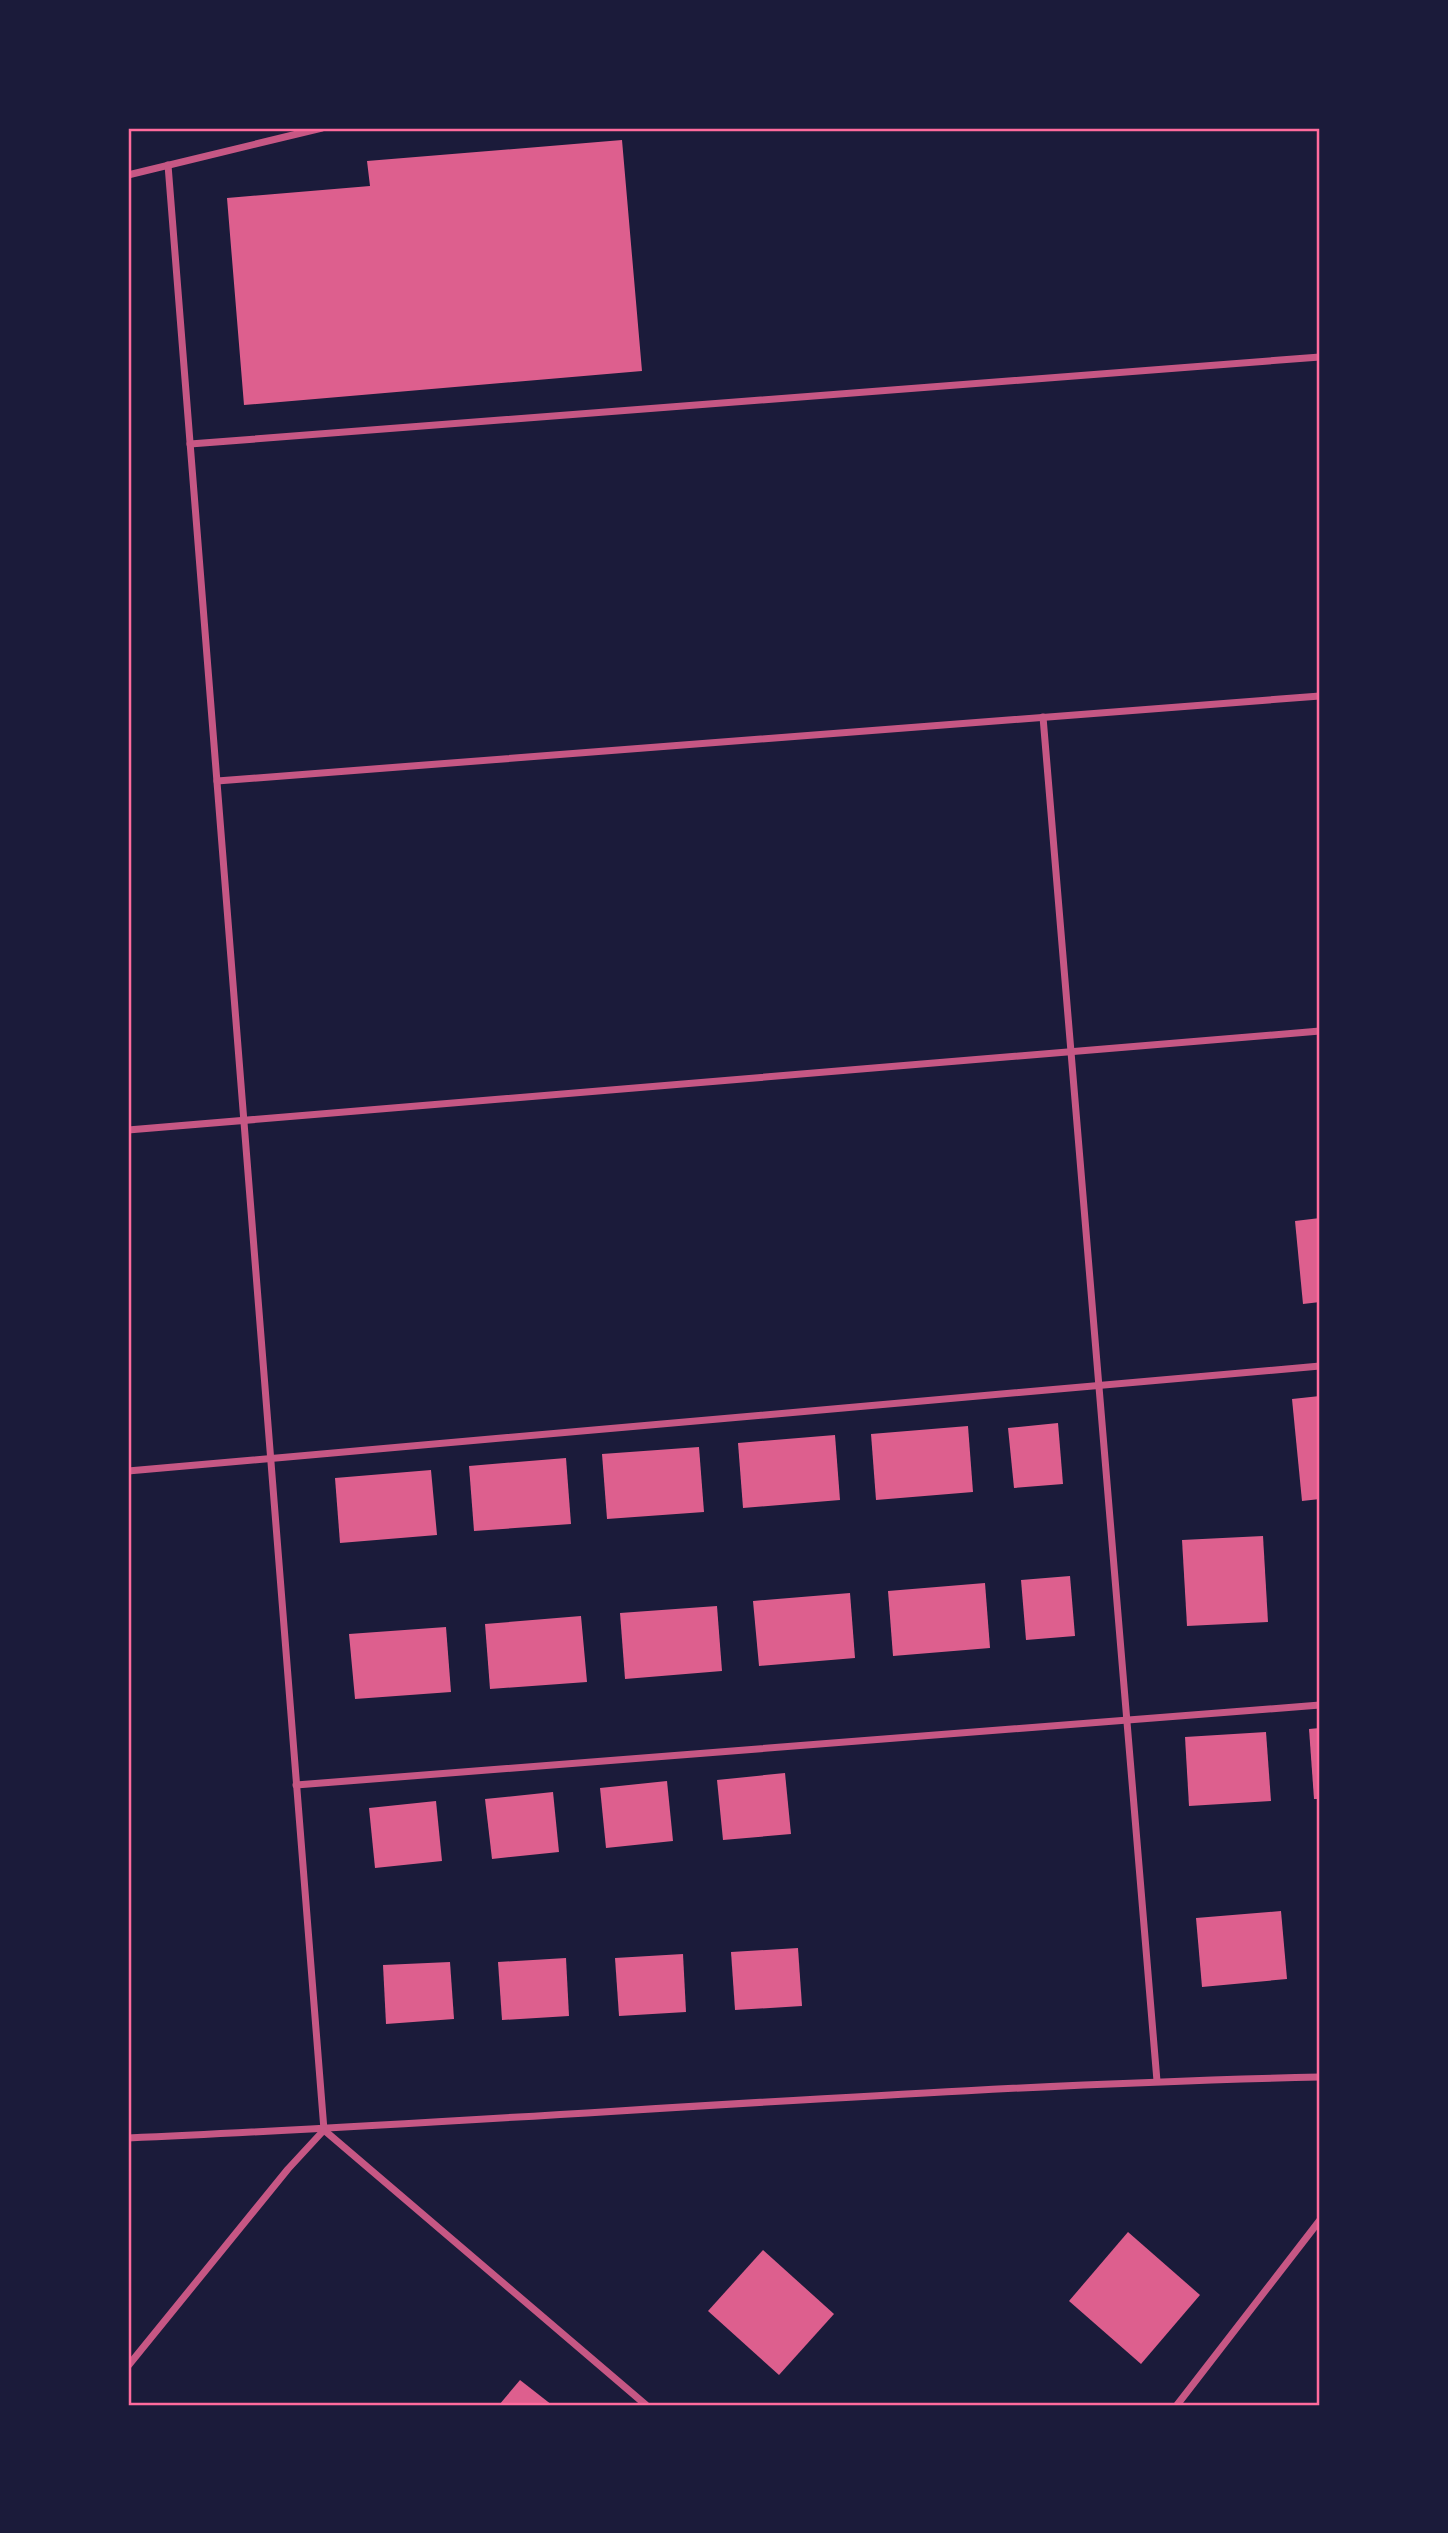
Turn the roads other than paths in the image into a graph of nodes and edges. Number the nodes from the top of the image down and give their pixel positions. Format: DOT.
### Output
graph roads {
  1 [pos="322,128"];
  2 [pos="168,165"];
  3 [pos="128,176"];
  4 [pos="1320,357"];
  5 [pos="190,443"];
  6 [pos="1320,696"];
  7 [pos="1043,717"];
  8 [pos="217,781"];
  9 [pos="1320,1031"];
  10 [pos="1071,1052"];
  11 [pos="244,1120"];
  12 [pos="128,1130"];
  13 [pos="1320,1366"];
  14 [pos="1099,1385"];
  15 [pos="271,1459"];
  16 [pos="128,1471"];
  17 [pos="1320,1705"];
  18 [pos="1127,1720"];
  19 [pos="296,1785"];
  20 [pos="1320,2077"];
  21 [pos="1157,2081"];
  22 [pos="324,2130"];
  23 [pos="128,2138"];
  24 [pos="1320,2220"];
  25 [pos="128,2366"];
  26 [pos="646,2405"];
  27 [pos="1177,2405"];
  1 -- 2 [label="street"];
  2 -- 3 [label="street"];
  2 -- 5 [label="street"];
  4 -- 5 [label="street"];
  5 -- 8 [label="street"];
  6 -- 7 [label="street"];
  7 -- 8 [label="street"];
  7 -- 10 [label="street"];
  8 -- 11 [label="street"];
  9 -- 10 [label="street"];
  10 -- 11 [label="street"];
  10 -- 14 [label="street"];
  11 -- 12 [label="street"];
  11 -- 15 [label="street"];
  13 -- 14 [label="street"];
  14 -- 15 [label="street"];
  14 -- 18 [label="street"];
  15 -- 16 [label="street"];
  15 -- 19 [label="street"];
  17 -- 18 [label="street"];
  18 -- 19 [label="street"];
  18 -- 21 [label="street"];
  19 -- 22 [label="street"];
  20 -- 21 [label="street"];
  21 -- 22 [label="street"];
  22 -- 23 [label="street"];
  22 -- 25 [label="street"];
  22 -- 26 [label="street"];
  24 -- 27 [label="street"];
}
